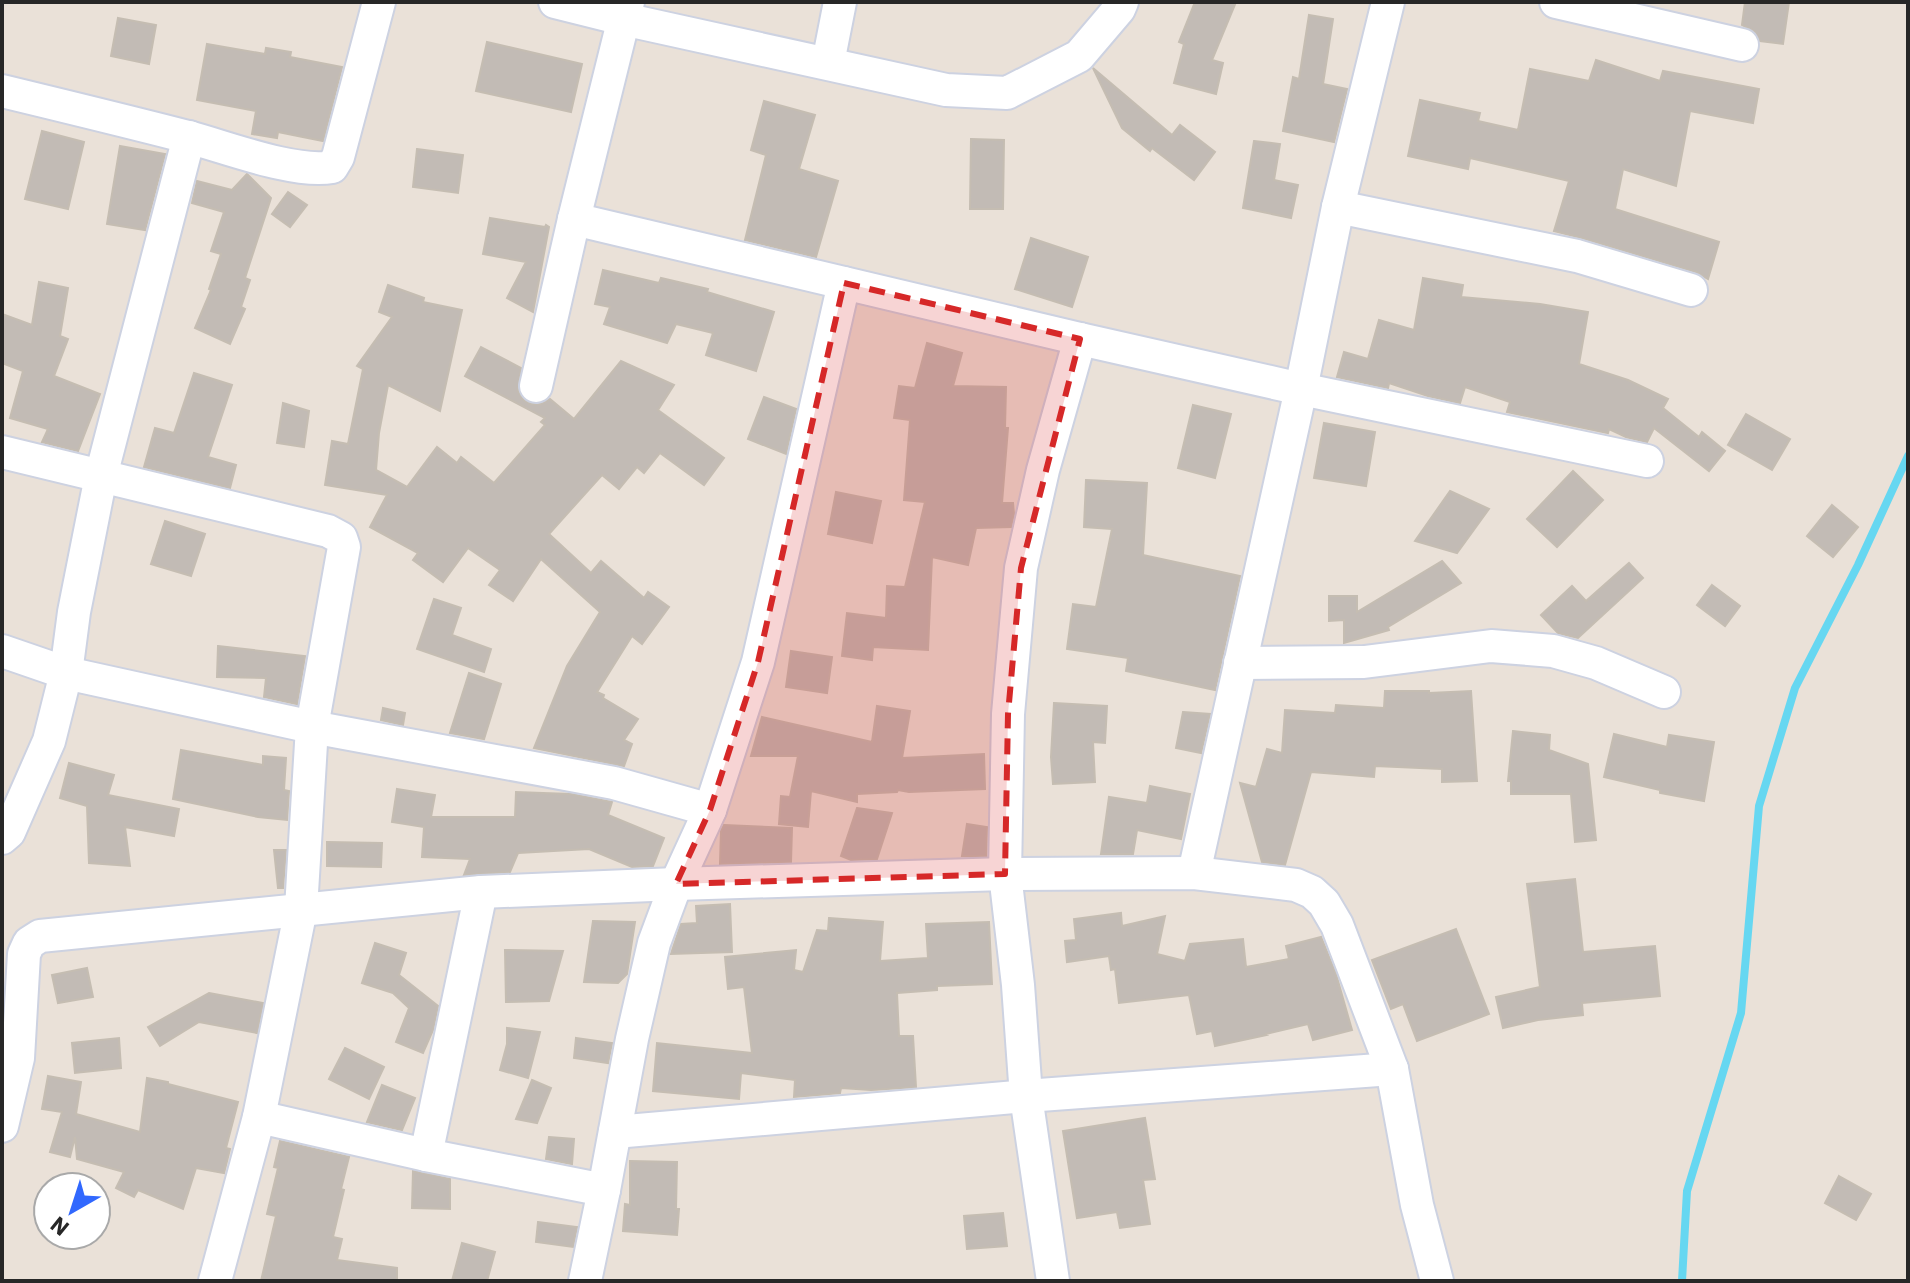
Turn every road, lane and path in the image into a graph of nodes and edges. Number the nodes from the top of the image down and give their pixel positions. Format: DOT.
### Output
graph roads {
  1 [pos="379,2"];
  2 [pos="555,2"];
  3 [pos="840,2"];
  4 [pos="1122,2"];
  5 [pos="1388,2"];
  6 [pos="1556,2"];
  7 [pos="626,11"];
  8 [pos="1742,45"];
  9 [pos="828,63"];
  10 [pos="2,91"];
  11 [pos="189,137"];
  12 [pos="1338,207"];
  13 [pos="574,219"];
  14 [pos="844,283"];
  15 [pos="1691,290"];
  16 [pos="1080,339"];
  17 [pos="536,386"];
  18 [pos="1301,389"];
  19 [pos="2,452"];
  20 [pos="1647,461"];
  21 [pos="101,476"];
  22 [pos="2,651"];
  23 [pos="1240,663"];
  24 [pos="66,673"];
  25 [pos="1664,692"];
  26 [pos="312,727"];
  27 [pos="710,810"];
  28 [pos="2,838"];
  29 [pos="1194,873"];
  30 [pos="1005,874"];
  31 [pos="676,884"];
  32 [pos="481,892"];
  33 [pos="301,909"];
  34 [pos="1392,1069"];
  35 [pos="1026,1096"];
  36 [pos="259,1117"];
  37 [pos="2,1126"];
  38 [pos="615,1132"];
  39 [pos="426,1155"];
  40 [pos="604,1190"];
  41 [pos="215,1281"];
  42 [pos="585,1281"];
  43 [pos="1053,1281"];
  44 [pos="1437,1281"];
  1 -- 11 [label="street"];
  2 -- 7 [label="street"];
  3 -- 9 [label="street"];
  4 -- 9 [label="street"];
  5 -- 12 [label="street"];
  6 -- 8 [label="street"];
  7 -- 9 [label="street"];
  7 -- 13 [label="street"];
  10 -- 11 [label="street"];
  11 -- 21 [label="street"];
  12 -- 15 [label="street"];
  12 -- 18 [label="street"];
  13 -- 14 [label="street"];
  13 -- 17 [label="street"];
  14 -- 16 [label="street"];
  14 -- 27 [label="street"];
  16 -- 18 [label="street"];
  16 -- 30 [label="street"];
  18 -- 20 [label="street"];
  18 -- 23 [label="street"];
  19 -- 21 [label="street"];
  21 -- 24 [label="street"];
  21 -- 26 [label="street"];
  22 -- 24 [label="street"];
  23 -- 25 [label="street"];
  23 -- 29 [label="street"];
  24 -- 26 [label="street"];
  24 -- 28 [label="street"];
  26 -- 27 [label="street"];
  26 -- 33 [label="street"];
  27 -- 31 [label="street"];
  29 -- 30 [label="street"];
  29 -- 34 [label="street"];
  30 -- 31 [label="street"];
  30 -- 35 [label="street"];
  31 -- 32 [label="street"];
  31 -- 38 [label="street"];
  32 -- 33 [label="street"];
  32 -- 39 [label="street"];
  33 -- 36 [label="street"];
  33 -- 37 [label="street"];
  34 -- 35 [label="street"];
  34 -- 44 [label="street"];
  35 -- 38 [label="street"];
  35 -- 43 [label="street"];
  36 -- 39 [label="street"];
  36 -- 41 [label="street"];
  38 -- 40 [label="street"];
  39 -- 40 [label="street"];
  40 -- 42 [label="street"];
}
